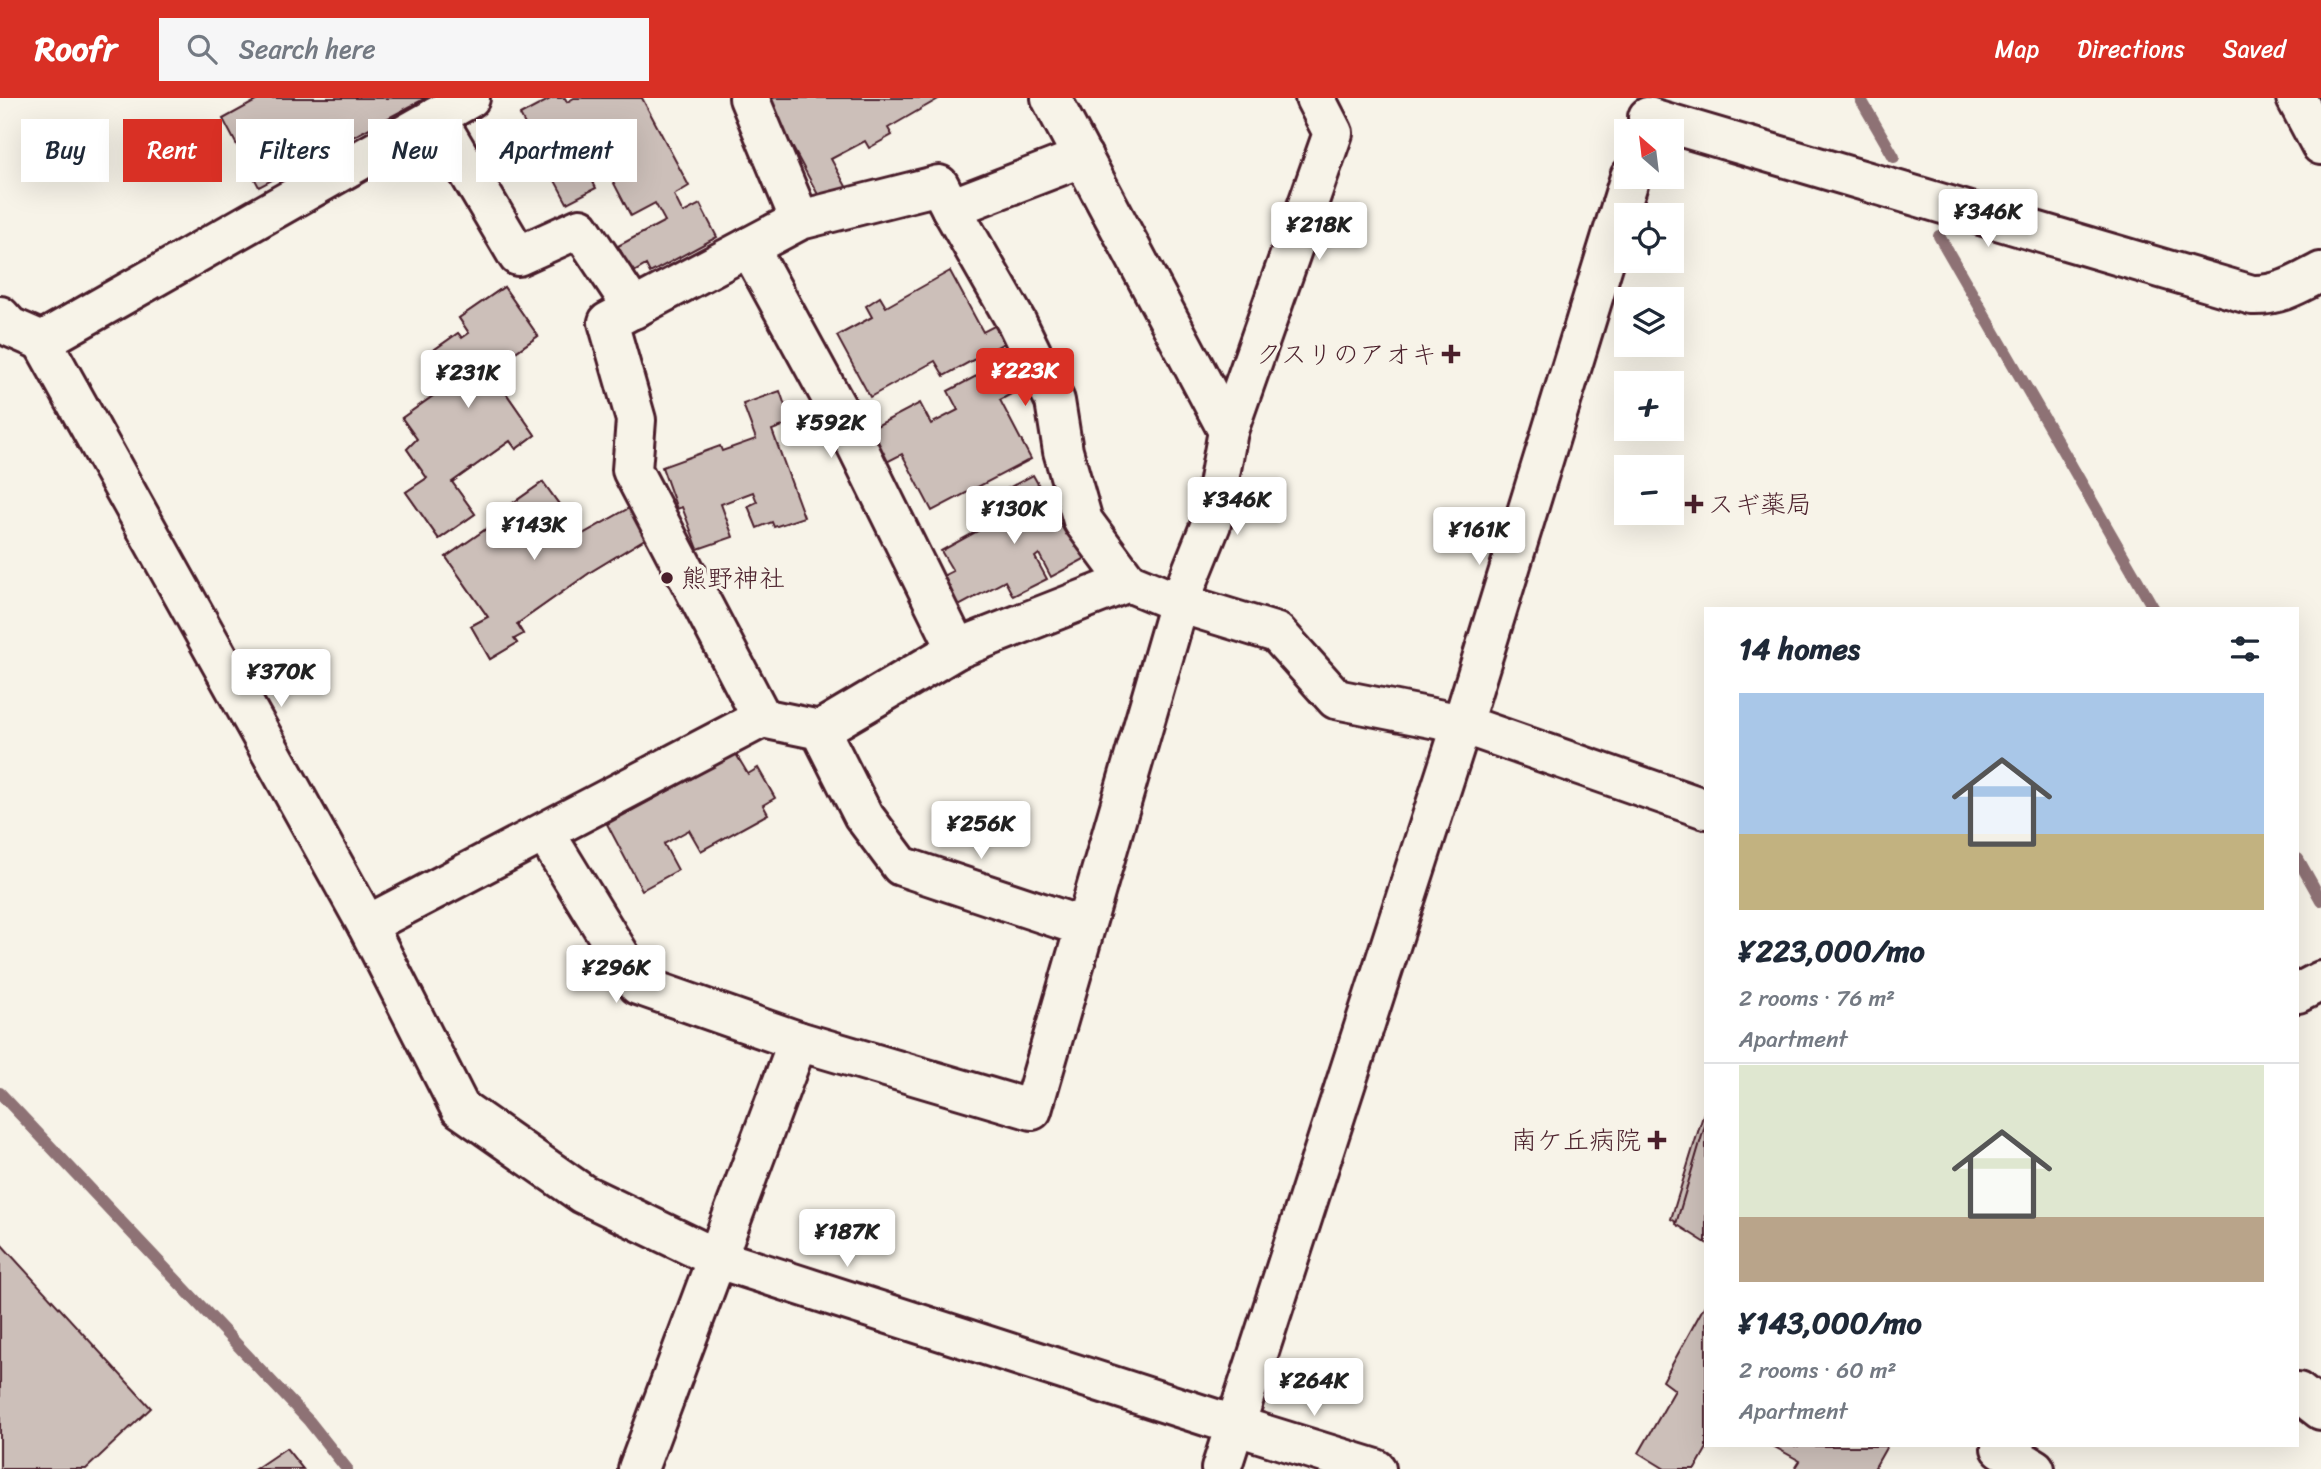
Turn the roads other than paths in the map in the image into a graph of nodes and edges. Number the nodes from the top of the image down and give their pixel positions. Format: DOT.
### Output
graph roads {
  1 [pos="470,98"];
  2 [pos="749,98"];
  3 [pos="1051,98"];
  4 [pos="1315,98"];
  5 [pos="2296,98"];
  6 [pos="1648,115"];
  7 [pos="436,117"];
  8 [pos="2321,145"];
  9 [pos="1083,157"];
  10 [pos="1626,189"];
  11 [pos="951,208"];
  12 [pos="800,220"];
  13 [pos="749,247"];
  14 [pos="2321,272"];
  15 [pos="634,309"];
  16 [pos="0,316"];
  17 [pos="42,341"];
  18 [pos="1228,431"];
  19 [pos="1128,582"];
  20 [pos="1179,603"];
  21 [pos="957,649"];
  22 [pos="762,718"];
  23 [pos="1462,724"];
  24 [pos="820,730"];
  25 [pos="1704,808"];
  26 [pos="545,833"];
  27 [pos="367,925"];
  28 [pos="1084,927"];
  29 [pos="2321,981"];
  30 [pos="2299,992"];
  31 [pos="799,1041"];
  32 [pos="718,1259"];
  33 [pos="2299,1393"];
  34 [pos="2321,1410"];
  35 [pos="1234,1425"];
  36 [pos="1997,1454"];
  37 [pos="638,1469"];
  38 [pos="1221,1469"];
  39 [pos="1376,1469"];
  40 [pos="2035,1469"];
  1 -- 7 [label="street"];
  2 -- 12 [label="street"];
  3 -- 9 [label="street"];
  4 -- 18 [label="street"];
  5 -- 8 [label="street"];
  6 -- 14 [label="street"];
  7 -- 15 [label="street"];
  7 -- 17 [label="street"];
  9 -- 11 [label="street"];
  9 -- 18 [label="street"];
  10 -- 23 [label="street"];
  11 -- 12 [label="street"];
  11 -- 19 [label="street"];
  12 -- 13 [label="street"];
  13 -- 15 [label="street"];
  13 -- 21 [label="street"];
  15 -- 22 [label="street"];
  16 -- 17 [label="street"];
  17 -- 27 [label="street"];
  18 -- 20 [label="street"];
  19 -- 20 [label="street"];
  19 -- 21 [label="street"];
  20 -- 23 [label="street"];
  20 -- 28 [label="street"];
  21 -- 24 [label="street"];
  22 -- 24 [label="street"];
  22 -- 26 [label="street"];
  23 -- 25 [label="street"];
  23 -- 35 [label="street"];
  24 -- 28 [label="street"];
  26 -- 27 [label="street"];
  26 -- 31 [label="street"];
  27 -- 32 [label="street"];
  28 -- 31 [label="street"];
  29 -- 30 [label="street"];
  31 -- 32 [label="street"];
  32 -- 35 [label="street"];
  32 -- 37 [label="street"];
  33 -- 34 [label="street"];
  35 -- 38 [label="street"];
  35 -- 39 [label="street"];
  36 -- 40 [label="street"];
}
